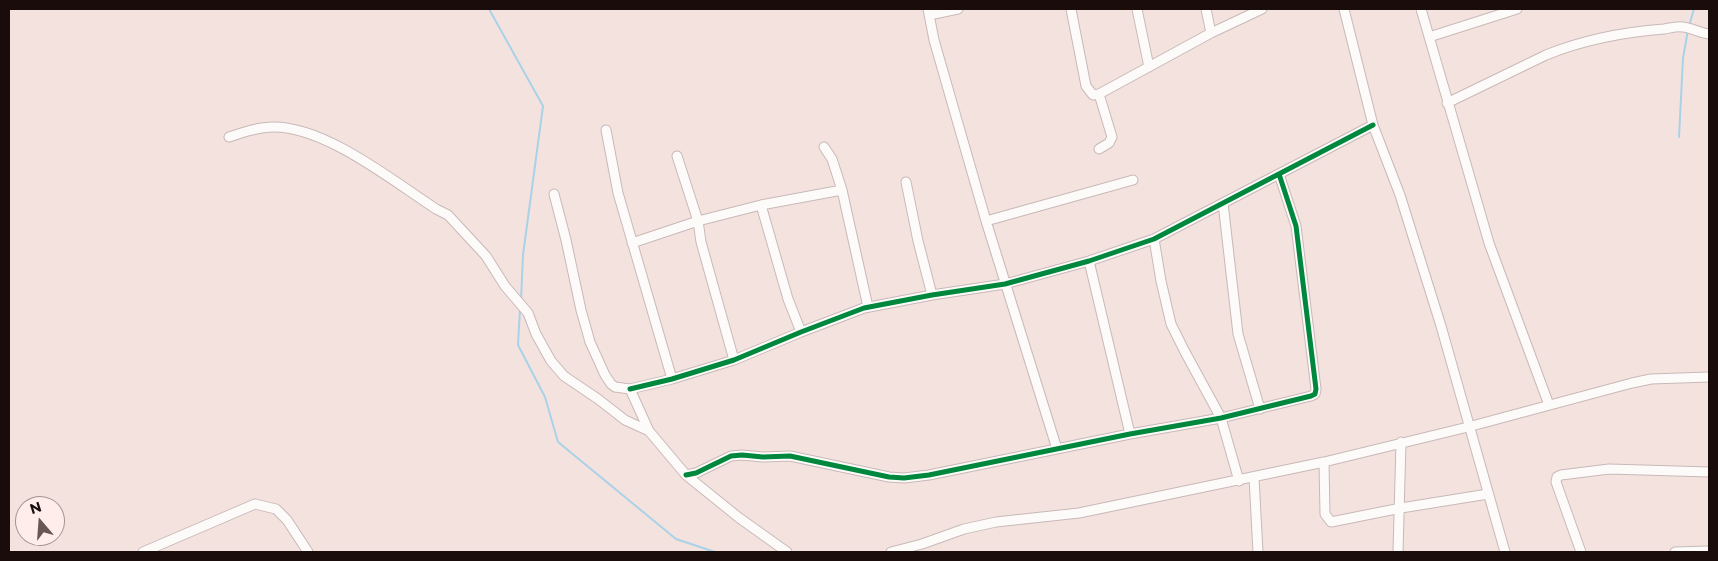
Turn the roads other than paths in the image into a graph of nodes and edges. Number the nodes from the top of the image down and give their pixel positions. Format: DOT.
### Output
graph roads {
  1 [pos="958,9"];
  2 [pos="1071,9"];
  3 [pos="1137,9"];
  4 [pos="1206,9"];
  5 [pos="1262,9"];
  6 [pos="1344,9"];
  7 [pos="1421,9"];
  8 [pos="1517,9"];
  9 [pos="929,12"];
  10 [pos="1211,33"];
  11 [pos="1709,34"];
  12 [pos="1428,37"];
  13 [pos="1148,67"];
  14 [pos="1099,94"];
  15 [pos="1447,103"];
  16 [pos="1373,125"];
  17 [pos="606,130"];
  18 [pos="229,137"];
  19 [pos="824,147"];
  20 [pos="1100,149"];
  21 [pos="677,156"];
  22 [pos="1279,174"];
  23 [pos="1133,180"];
  24 [pos="906,182"];
  25 [pos="842,190"];
  26 [pos="554,194"];
  27 [pos="1223,203"];
  28 [pos="761,206"];
  29 [pos="698,221"];
  30 [pos="986,221"];
  31 [pos="1154,239"];
  32 [pos="632,243"];
  33 [pos="1089,261"];
  34 [pos="1005,284"];
  35 [pos="932,295"];
  36 [pos="868,307"];
  37 [pos="801,332"];
  38 [pos="734,360"];
  39 [pos="1709,377"];
  40 [pos="672,379"];
  41 [pos="630,389"];
  42 [pos="1549,405"];
  43 [pos="1260,409"];
  44 [pos="1221,418"];
  45 [pos="1468,427"];
  46 [pos="649,431"];
  47 [pos="1130,434"];
  48 [pos="1401,442"];
  49 [pos="1057,449"];
  50 [pos="1324,462"];
  51 [pos="1709,472"];
  52 [pos="686,475"];
  53 [pos="1254,478"];
  54 [pos="1239,481"];
  55 [pos="1488,494"];
  56 [pos="1401,508"];
  57 [pos="1709,551"];
  58 [pos="143,552"];
  59 [pos="308,552"];
  60 [pos="787,552"];
  61 [pos="891,552"];
  62 [pos="1258,552"];
  63 [pos="1398,552"];
  64 [pos="1505,552"];
  65 [pos="1581,552"];
  66 [pos="1675,552"];
  67 [pos="1696,552"];
  1 -- 9 [label="street"];
  2 -- 14 [label="street"];
  3 -- 13 [label="street"];
  4 -- 10 [label="street"];
  5 -- 10 [label="street"];
  6 -- 16 [label="street"];
  7 -- 12 [label="street"];
  8 -- 12 [label="street"];
  9 -- 30 [label="street"];
  10 -- 13 [label="street"];
  11 -- 15 [label="street"];
  12 -- 15 [label="street"];
  13 -- 14 [label="street"];
  14 -- 20 [label="street"];
  15 -- 42 [label="street"];
  16 -- 22 [label="street"];
  16 -- 45 [label="street"];
  17 -- 32 [label="street"];
  18 -- 46 [label="street"];
  19 -- 25 [label="street"];
  21 -- 29 [label="street"];
  22 -- 27 [label="street"];
  22 -- 43 [label="street"];
  23 -- 30 [label="street"];
  24 -- 35 [label="street"];
  25 -- 28 [label="street"];
  25 -- 36 [label="street"];
  26 -- 41 [label="street"];
  27 -- 31 [label="street"];
  27 -- 43 [label="street"];
  28 -- 29 [label="street"];
  28 -- 37 [label="street"];
  29 -- 32 [label="street"];
  29 -- 38 [label="street"];
  30 -- 34 [label="street"];
  31 -- 33 [label="street"];
  31 -- 44 [label="street"];
  32 -- 40 [label="street"];
  33 -- 34 [label="street"];
  33 -- 47 [label="street"];
  34 -- 35 [label="street"];
  34 -- 49 [label="street"];
  35 -- 36 [label="street"];
  36 -- 37 [label="street"];
  37 -- 38 [label="street"];
  38 -- 40 [label="street"];
  39 -- 42 [label="street"];
  40 -- 41 [label="street"];
  41 -- 46 [label="street"];
  42 -- 45 [label="street"];
  43 -- 44 [label="street"];
  44 -- 47 [label="street"];
  44 -- 54 [label="street"];
  45 -- 48 [label="street"];
  45 -- 55 [label="street"];
  46 -- 52 [label="street"];
  47 -- 49 [label="street"];
  48 -- 50 [label="street"];
  48 -- 56 [label="street"];
  49 -- 52 [label="street"];
  50 -- 53 [label="street"];
  50 -- 56 [label="street"];
  51 -- 65 [label="street"];
  52 -- 60 [label="street"];
  53 -- 54 [label="street"];
  53 -- 62 [label="street"];
  54 -- 61 [label="street"];
  55 -- 56 [label="street"];
  55 -- 64 [label="street"];
  56 -- 63 [label="street"];
  57 -- 67 [label="street"];
  58 -- 59 [label="street"];
  66 -- 67 [label="street"];
}
